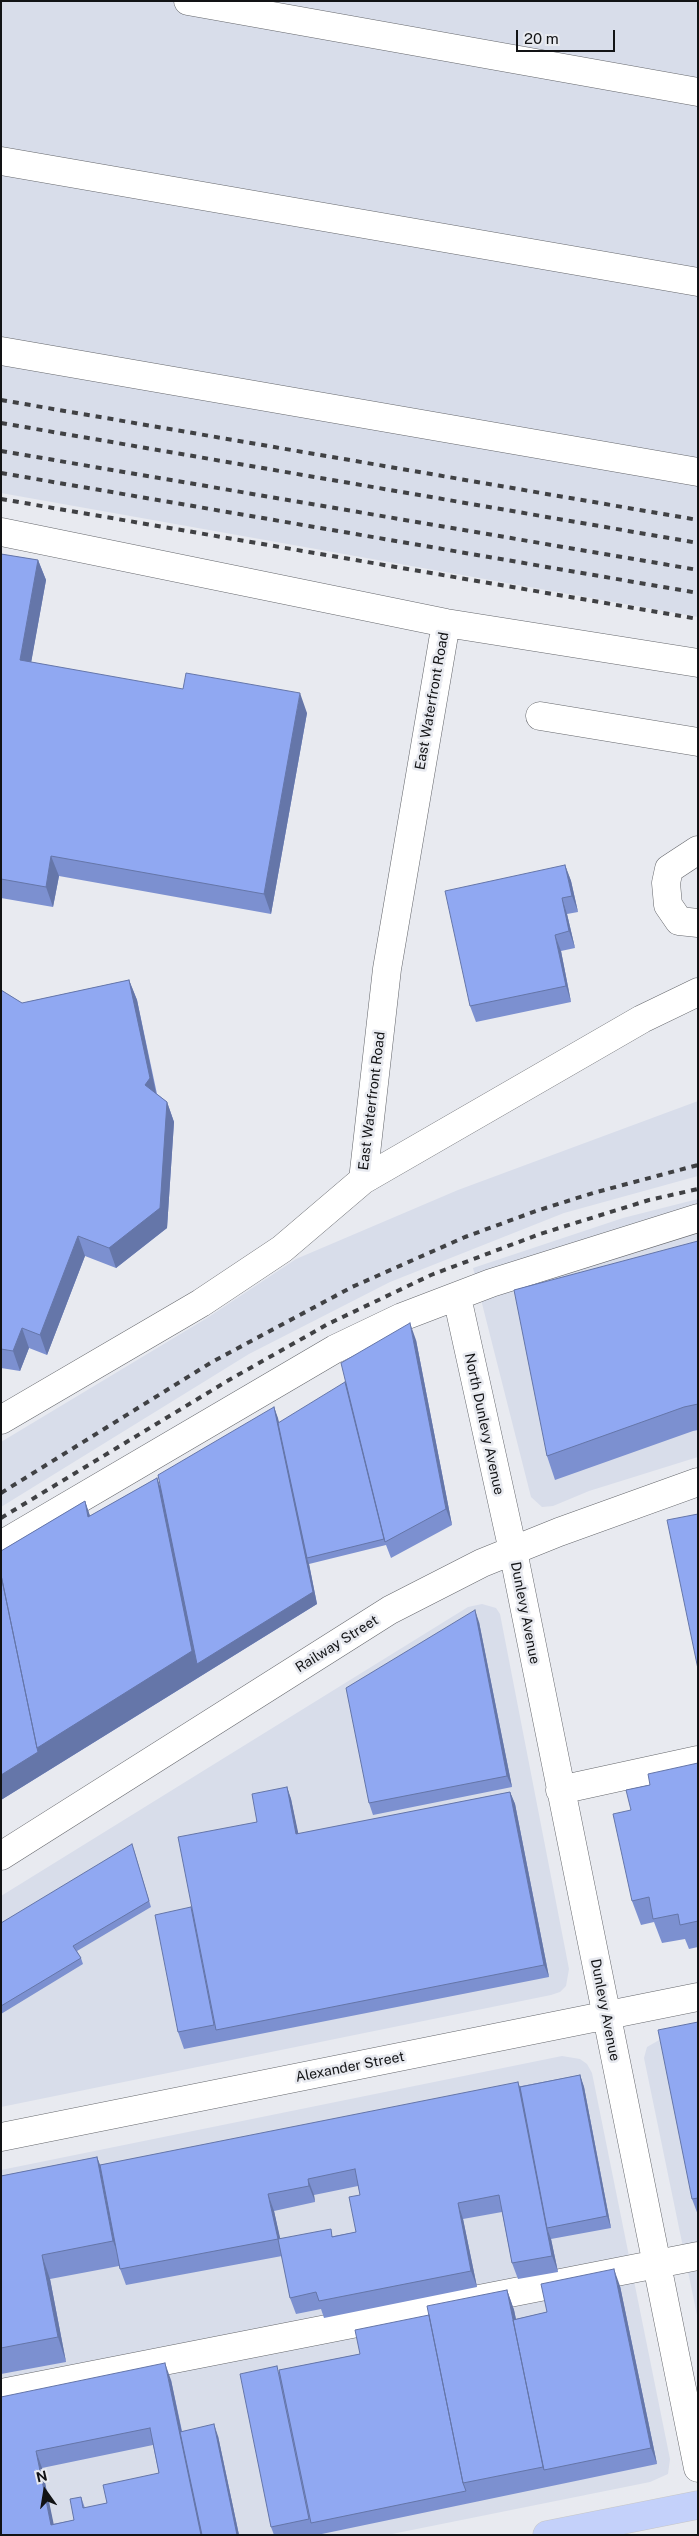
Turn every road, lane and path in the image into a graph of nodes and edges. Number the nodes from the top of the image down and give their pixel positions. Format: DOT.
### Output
graph roads {
  1 [pos="188,1"];
  2 [pos="698,92"];
  3 [pos="1,160"];
  4 [pos="698,282"];
  5 [pos="1,351"];
  6 [pos="698,472"];
  7 [pos="1,532"];
  8 [pos="446,623"];
  9 [pos="698,663"];
  10 [pos="540,716"];
  11 [pos="698,742"];
  12 [pos="698,850"];
  13 [pos="698,922"];
  14 [pos="698,992"];
  15 [pos="363,1180"];
  16 [pos="698,1218"];
  17 [pos="457,1297"];
  18 [pos="1,1420"];
  19 [pos="698,1482"];
  20 [pos="1,1545"];
  21 [pos="513,1551"];
  22 [pos="698,1760"];
  23 [pos="560,1790"];
  24 [pos="1,1856"];
  25 [pos="698,1997"];
  26 [pos="606,2016"];
  27 [pos="1,2136"];
  28 [pos="698,2256"];
  29 [pos="656,2264"];
  30 [pos="1,2393"];
  31 [pos="698,2468"];
  32 [pos="698,2505"];
  33 [pos="547,2535"];
  1 -- 2 [label="street"];
  3 -- 4 [label="street"];
  5 -- 6 [label="street"];
  7 -- 8 [label="street"];
  8 -- 9 [label="street"];
  8 -- 15 [label="street, East Waterfront Road"];
  10 -- 11 [label="street"];
  12 -- 13 [label="street"];
  14 -- 15 [label="street"];
  15 -- 18 [label="street, East Waterfront Road"];
  16 -- 17 [label="street"];
  17 -- 20 [label="street"];
  17 -- 21 [label="street, North Dunlevy Avenue"];
  19 -- 21 [label="street, Railway Street"];
  21 -- 23 [label="street, Dunlevy Avenue"];
  21 -- 24 [label="street, Railway Street"];
  22 -- 23 [label="street"];
  23 -- 26 [label="street, Dunlevy Avenue"];
  25 -- 26 [label="street, Alexander Street"];
  26 -- 27 [label="street, Alexander Street"];
  26 -- 29 [label="street, Dunlevy Avenue"];
  28 -- 29 [label="street"];
  29 -- 30 [label="street"];
  29 -- 31 [label="street, Dunlevy Avenue"];
  32 -- 33 [label="main road"];
}
